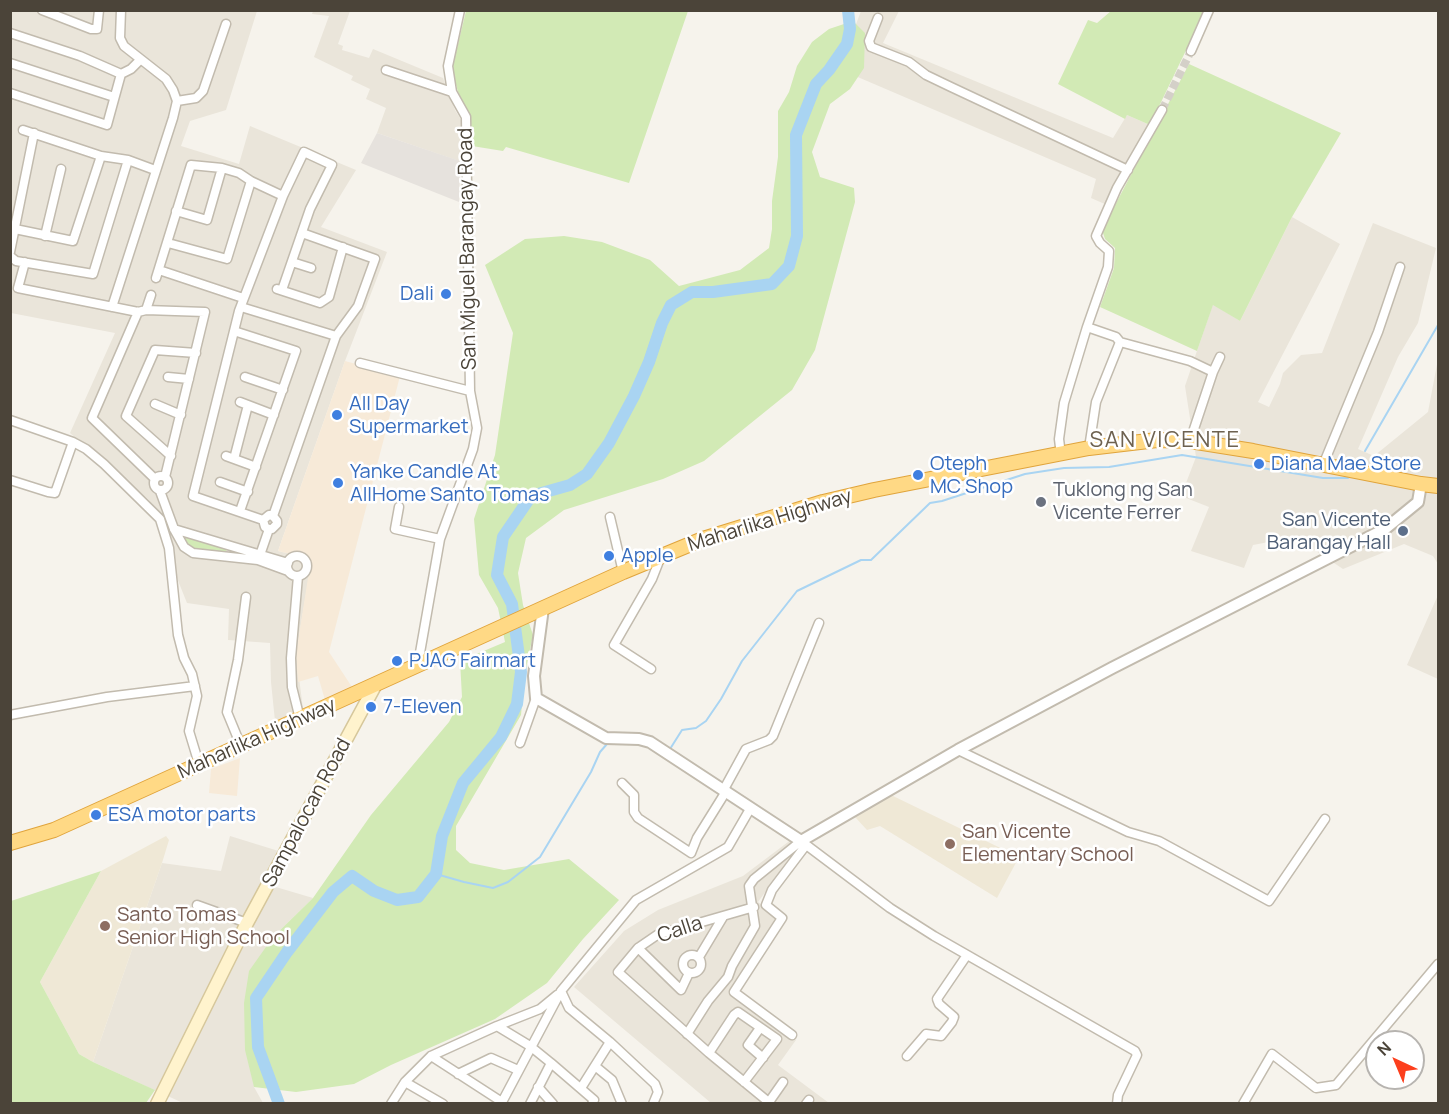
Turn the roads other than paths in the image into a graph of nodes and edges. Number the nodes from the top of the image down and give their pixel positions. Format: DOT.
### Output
graph roads {
  1 [pos="42,10"];
  2 [pos="99,10"];
  3 [pos="121,10"];
  4 [pos="460,10"];
  5 [pos="1209,10"];
  6 [pos="878,18"];
  7 [pos="226,24"];
  8 [pos="10,33"];
  9 [pos="1191,51"];
  10 [pos="140,60"];
  11 [pos="10,63"];
  12 [pos="386,70"];
  13 [pos="121,74"];
  14 [pos="452,92"];
  15 [pos="11,96"];
  16 [pos="114,97"];
  17 [pos="177,101"];
  18 [pos="1162,110"];
  19 [pos="23,130"];
  20 [pos="34,133"];
  21 [pos="101,156"];
  22 [pos="128,160"];
  23 [pos="222,168"];
  24 [pos="61,169"];
  25 [pos="155,170"];
  26 [pos="1128,170"];
  27 [pos="251,181"];
  28 [pos="283,196"];
  29 [pos="176,211"];
  30 [pos="15,229"];
  31 [pos="302,233"];
  32 [pos="45,236"];
  33 [pos="168,243"];
  34 [pos="343,248"];
  35 [pos="10,254"];
  36 [pos="25,262"];
  37 [pos="292,262"];
  38 [pos="1400,267"];
  39 [pos="311,268"];
  40 [pos="151,295"];
  41 [pos="177,300"];
  42 [pos="242,302"];
  43 [pos="112,307"];
  44 [pos="142,311"];
  45 [pos="174,311"];
  46 [pos="1087,327"];
  47 [pos="234,331"];
  48 [pos="336,336"];
  49 [pos="1120,342"];
  50 [pos="196,353"];
  51 [pos="1220,357"];
  52 [pos="360,363"];
  53 [pos="1213,372"];
  54 [pos="168,377"];
  55 [pos="245,377"];
  56 [pos="189,379"];
  57 [pos="283,390"];
  58 [pos="470,391"];
  59 [pos="155,404"];
  60 [pos="181,415"];
  61 [pos="274,416"];
  62 [pos="10,420"];
  63 [pos="1190,441"];
  64 [pos="73,442"];
  65 [pos="1089,448"];
  66 [pos="1061,455"];
  67 [pos="171,456"];
  68 [pos="1323,465"];
  69 [pos="256,467"];
  70 [pos="165,477"];
  71 [pos="155,479"];
  72 [pos="10,480"];
  73 [pos="220,482"];
  74 [pos="1421,484"];
  75 [pos="1438,486"];
  76 [pos="160,490"];
  77 [pos="248,492"];
  78 [pos="399,507"];
  79 [pos="240,511"];
  80 [pos="273,516"];
  81 [pos="610,517"];
  82 [pos="263,520"];
  83 [pos="174,529"];
  84 [pos="269,529"];
  85 [pos="440,539"];
  86 [pos="661,556"];
  87 [pos="259,557"];
  88 [pos="288,567"];
  89 [pos="623,572"];
  90 [pos="298,576"];
  91 [pos="246,597"];
  92 [pos="539,610"];
  93 [pos="819,624"];
  94 [pos="418,664"];
  95 [pos="651,669"];
  96 [pos="376,684"];
  97 [pos="195,686"];
  98 [pos="536,698"];
  99 [pos="10,715"];
  100 [pos="300,719"];
  101 [pos="520,743"];
  102 [pos="241,746"];
  103 [pos="958,750"];
  104 [pos="199,764"];
  105 [pos="622,783"];
  106 [pos="724,792"];
  107 [pos="750,809"];
  108 [pos="1325,819"];
  109 [pos="10,843"];
  110 [pos="804,843"];
  111 [pos="197,905"];
  112 [pos="753,906"];
  113 [pos="723,916"];
  114 [pos="247,923"];
  115 [pos="638,948"];
  116 [pos="967,955"];
  117 [pos="699,957"];
  118 [pos="1438,964"];
  119 [pos="689,973"];
  120 [pos="561,991"];
  121 [pos="497,1026"];
  122 [pos="760,1028"];
  123 [pos="687,1034"];
  124 [pos="792,1035"];
  125 [pos="610,1042"];
  126 [pos="530,1047"];
  127 [pos="709,1053"];
  128 [pos="431,1056"];
  129 [pos="907,1056"];
  130 [pos="763,1058"];
  131 [pos="551,1063"];
  132 [pos="595,1066"];
  133 [pos="518,1070"];
  134 [pos="458,1074"];
  135 [pos="405,1082"];
  136 [pos="744,1082"];
  137 [pos="783,1082"];
  138 [pos="538,1088"];
  139 [pos="581,1088"];
  140 [pos="502,1103"];
  141 [pos="770,1103"];
  142 [pos="157,1104"];
  143 [pos="392,1104"];
  144 [pos="442,1104"];
  145 [pos="530,1104"];
  146 [pos="552,1104"];
  147 [pos="592,1104"];
  148 [pos="622,1104"];
  149 [pos="653,1104"];
  150 [pos="1117,1104"];
  151 [pos="1243,1104"];
  1 -- 2 [label="street"];
  3 -- 10 [label="street"];
  4 -- 14 [label="street, San Miguel Barangay Road"];
  5 -- 9 [label="street"];
  6 -- 26 [label="street"];
  7 -- 17 [label="street"];
  8 -- 13 [label="street"];
  10 -- 13 [label="street"];
  10 -- 17 [label="street"];
  11 -- 16 [label="street"];
  12 -- 14 [label="street"];
  13 -- 16 [label="street"];
  14 -- 58 [label="street, San Miguel Barangay Road"];
  15 -- 16 [label="street"];
  17 -- 25 [label="street"];
  18 -- 26 [label="street"];
  19 -- 20 [label="street"];
  20 -- 21 [label="street"];
  20 -- 30 [label="street"];
  21 -- 22 [label="street"];
  21 -- 32 [label="street"];
  22 -- 25 [label="street"];
  22 -- 36 [label="street"];
  23 -- 27 [label="street"];
  23 -- 29 [label="street"];
  23 -- 29 [label="street"];
  24 -- 32 [label="street"];
  25 -- 43 [label="street"];
  26 -- 46 [label="street"];
  27 -- 28 [label="street"];
  27 -- 33 [label="street"];
  28 -- 31 [label="street"];
  28 -- 42 [label="street"];
  29 -- 33 [label="street"];
  30 -- 32 [label="street"];
  30 -- 35 [label="street"];
  31 -- 34 [label="street"];
  31 -- 37 [label="street"];
  33 -- 42 [label="street"];
  34 -- 37 [label="street"];
  34 -- 48 [label="street"];
  35 -- 36 [label="street"];
  36 -- 43 [label="street"];
  37 -- 39 [label="street"];
  38 -- 68 [label="street"];
  40 -- 44 [label="street"];
  41 -- 45 [label="street"];
  42 -- 47 [label="street"];
  42 -- 48 [label="street"];
  43 -- 44 [label="street"];
  44 -- 45 [label="street"];
  44 -- 71 [label="street"];
  45 -- 50 [label="street"];
  46 -- 49 [label="street"];
  46 -- 66 [label="street"];
  47 -- 57 [label="street"];
  47 -- 79 [label="street"];
  48 -- 80 [label="street"];
  49 -- 53 [label="street"];
  49 -- 65 [label="street"];
  50 -- 56 [label="street"];
  50 -- 67 [label="street"];
  51 -- 53 [label="street"];
  52 -- 58 [label="street"];
  53 -- 63 [label="street"];
  54 -- 56 [label="street"];
  55 -- 57 [label="street"];
  56 -- 60 [label="street"];
  57 -- 61 [label="street"];
  58 -- 85 [label="street, San Miguel Barangay Road"];
  59 -- 60 [label="street"];
  60 -- 67 [label="street"];
  61 -- 69 [label="street"];
  61 -- 69 [label="street"];
  62 -- 64 [label="street"];
  63 -- 65 [label="highway, Maharlika Highway"];
  63 -- 68 [label="highway, Maharlika Highway"];
  64 -- 72 [label="street"];
  64 -- 97 [label="street"];
  65 -- 66 [label="highway, Maharlika Highway"];
  66 -- 86 [label="highway, Maharlika Highway"];
  67 -- 70 [label="street"];
  68 -- 74 [label="highway, Maharlika Highway"];
  69 -- 77 [label="street"];
  70 -- 71 [label="street"];
  70 -- 76 [label="street"];
  71 -- 76 [label="street"];
  73 -- 77 [label="street"];
  74 -- 75 [label="highway, Maharlika Highway"];
  74 -- 103 [label="street"];
  76 -- 83 [label="street"];
  77 -- 79 [label="street"];
  78 -- 85 [label="street"];
  79 -- 82 [label="street"];
  80 -- 82 [label="street"];
  80 -- 84 [label="street"];
  81 -- 89 [label="street"];
  82 -- 84 [label="street"];
  83 -- 87 [label="street"];
  83 -- 87 [label="street"];
  84 -- 87 [label="street"];
  85 -- 94 [label="street, San Miguel Barangay Road"];
  86 -- 89 [label="highway, Maharlika Highway"];
  86 -- 95 [label="street"];
  87 -- 88 [label="street"];
  88 -- 90 [label="street"];
  88 -- 90 [label="street"];
  89 -- 92 [label="highway, Maharlika Highway"];
  90 -- 100 [label="street"];
  91 -- 102 [label="street"];
  92 -- 94 [label="highway, Maharlika Highway"];
  92 -- 98 [label="street"];
  93 -- 106 [label="street"];
  94 -- 96 [label="highway, Maharlika Highway"];
  96 -- 100 [label="highway, Maharlika Highway"];
  96 -- 114 [label="main road, Sampalocan Road"];
  97 -- 99 [label="street"];
  97 -- 104 [label="street"];
  98 -- 101 [label="street"];
  98 -- 106 [label="street"];
  100 -- 102 [label="highway, Maharlika Highway"];
  102 -- 104 [label="highway, Maharlika Highway"];
  103 -- 108 [label="street"];
  103 -- 110 [label="street"];
  104 -- 109 [label="highway, Maharlika Highway"];
  105 -- 106 [label="street"];
  106 -- 107 [label="street"];
  107 -- 110 [label="street"];
  107 -- 120 [label="street"];
  110 -- 112 [label="street"];
  110 -- 116 [label="street"];
  110 -- 124 [label="street"];
  111 -- 114 [label="street"];
  112 -- 113 [label="street, Calla"];
  112 -- 123 [label="street"];
  113 -- 115 [label="street, Calla"];
  113 -- 117 [label="street"];
  114 -- 142 [label="main road, Sampalocan Road"];
  115 -- 119 [label="street"];
  115 -- 123 [label="street, Calla"];
  116 -- 129 [label="street"];
  116 -- 150 [label="street"];
  117 -- 119 [label="street"];
  117 -- 119 [label="street"];
  118 -- 151 [label="street"];
  120 -- 121 [label="street"];
  120 -- 125 [label="street"];
  120 -- 126 [label="street"];
  121 -- 126 [label="street"];
  121 -- 128 [label="street"];
  122 -- 127 [label="street"];
  122 -- 130 [label="street"];
  122 -- 130 [label="street"];
  123 -- 127 [label="street"];
  125 -- 132 [label="street"];
  125 -- 149 [label="street"];
  126 -- 131 [label="street"];
  126 -- 133 [label="street"];
  127 -- 136 [label="street"];
  128 -- 134 [label="street"];
  128 -- 135 [label="street"];
  130 -- 136 [label="street"];
  131 -- 138 [label="street"];
  131 -- 139 [label="street"];
  132 -- 139 [label="street"];
  132 -- 148 [label="street"];
  133 -- 134 [label="street"];
  133 -- 140 [label="street"];
  134 -- 140 [label="street"];
  135 -- 143 [label="street"];
  135 -- 144 [label="street"];
  136 -- 141 [label="street"];
  137 -- 141 [label="street"];
  138 -- 145 [label="street"];
  138 -- 146 [label="street"];
  139 -- 147 [label="street"];
}
